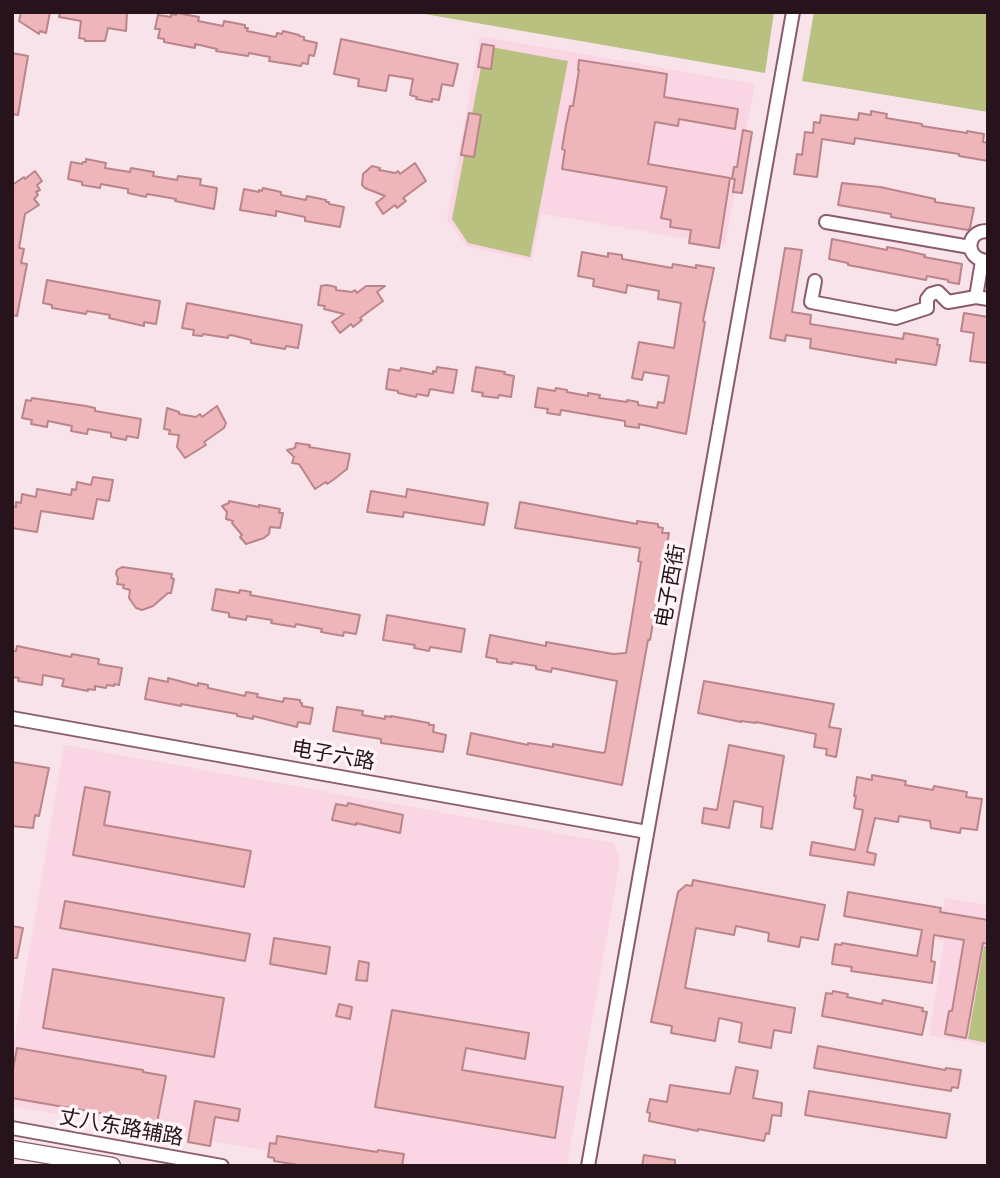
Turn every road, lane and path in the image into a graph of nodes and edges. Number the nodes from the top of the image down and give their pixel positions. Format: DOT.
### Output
graph roads {
  1 [pos="793,12"];
  2 [pos="826,222"];
  3 [pos="988,231"];
  4 [pos="970,247"];
  5 [pos="985,261"];
  6 [pos="815,281"];
  7 [pos="982,298"];
  8 [pos="12,718"];
  9 [pos="647,832"];
  10 [pos="12,1128"];
  11 [pos="12,1149"];
  12 [pos="111,1166"];
  13 [pos="222,1166"];
  14 [pos="588,1166"];
  1 -- 9 [label="street, 电子西街"];
  2 -- 4 [label="street"];
  3 -- 4 [label="street"];
  4 -- 5 [label="street"];
  5 -- 7 [label="street"];
  6 -- 7 [label="street"];
  8 -- 9 [label="street, 电子六路"];
  9 -- 14 [label="street, 电子西街"];
  10 -- 13 [label="street, 丈八东路辅路"];
  11 -- 12 [label="main road"];
}
